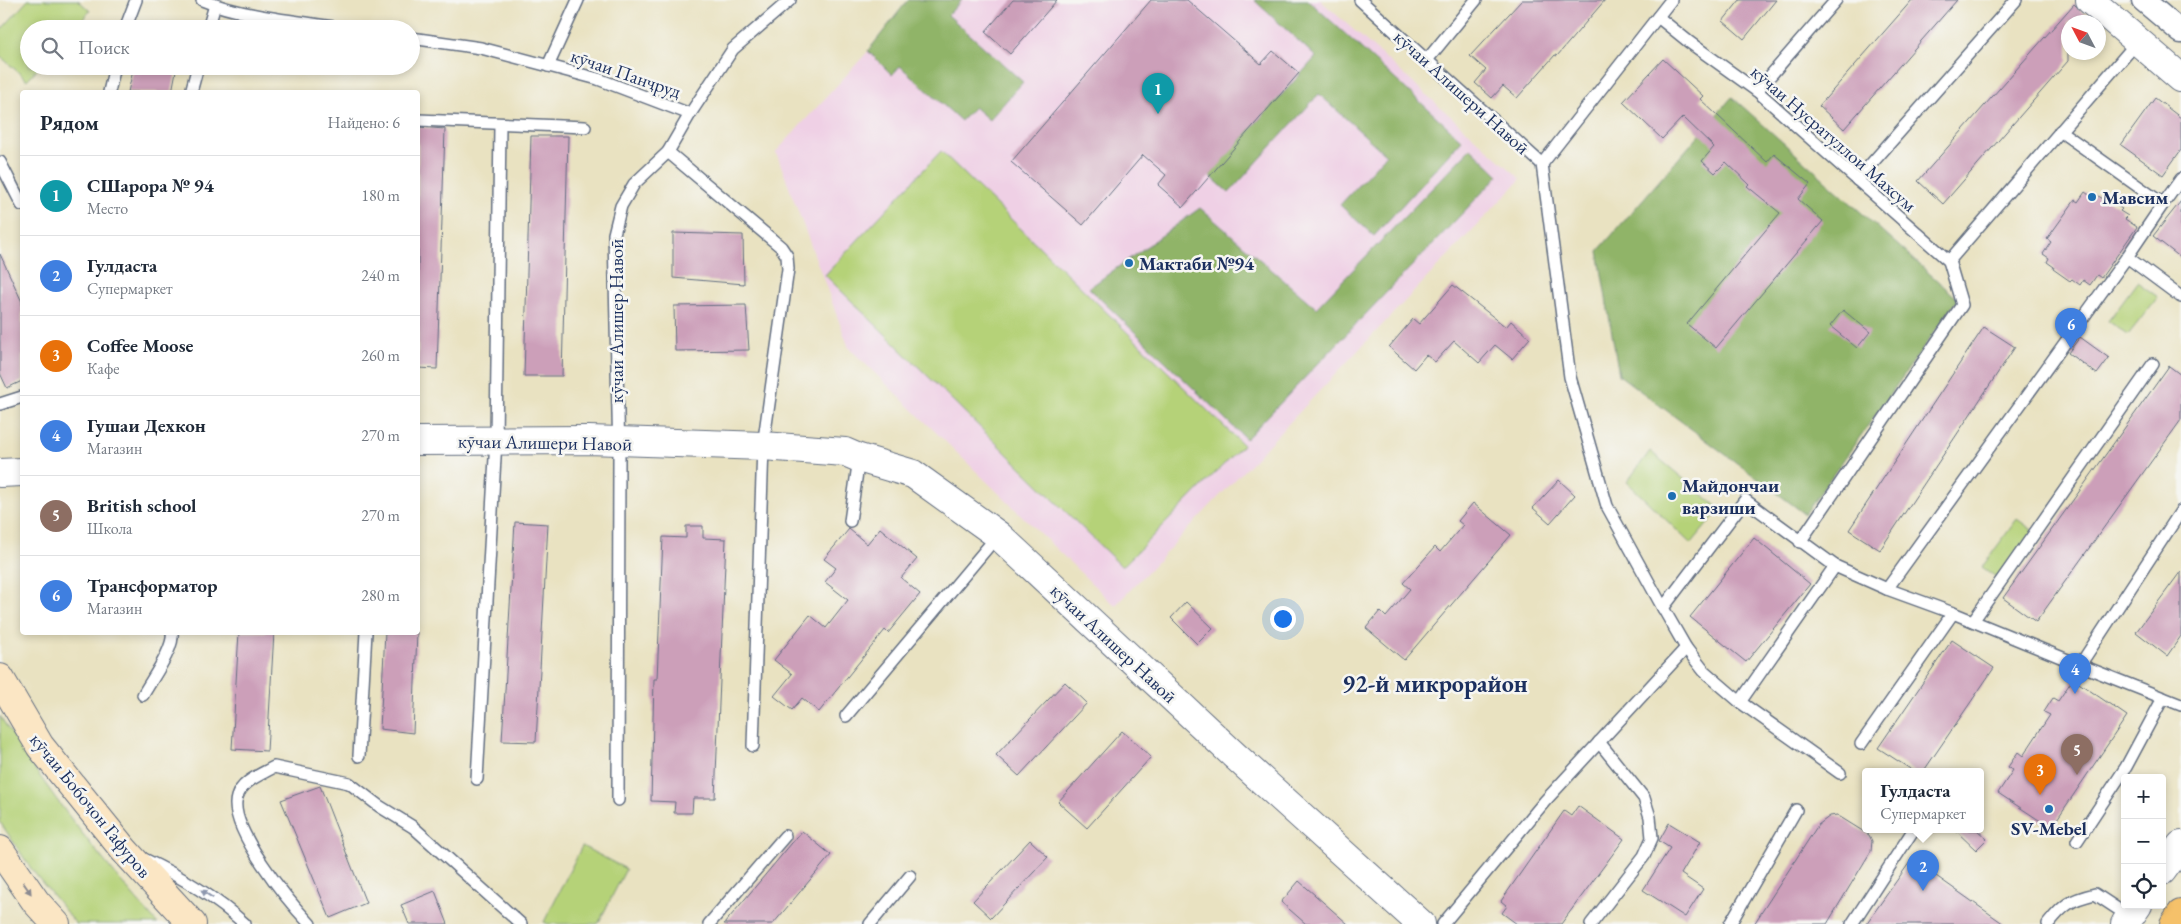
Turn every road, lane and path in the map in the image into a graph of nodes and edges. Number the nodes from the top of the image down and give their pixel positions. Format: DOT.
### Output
graph roads {
  1 [pos="136,0"];
  2 [pos="202,0"];
  3 [pos="246,0"];
  4 [pos="578,0"];
  5 [pos="790,0"];
  6 [pos="1360,0"];
  7 [pos="1476,0"];
  8 [pos="1671,0"];
  9 [pos="1836,0"];
  10 [pos="2016,0"];
  11 [pos="2090,0"];
  12 [pos="2143,0"];
  13 [pos="215,5"];
  14 [pos="243,12"];
  15 [pos="1658,16"];
  16 [pos="128,20"];
  17 [pos="211,20"];
  18 [pos="292,20"];
  19 [pos="2181,32"];
  20 [pos="420,39"];
  21 [pos="2138,41"];
  22 [pos="1427,60"];
  23 [pos="548,66"];
  24 [pos="113,75"];
  25 [pos="195,75"];
  26 [pos="2181,78"];
  27 [pos="109,90"];
  28 [pos="191,90"];
  29 [pos="1757,91"];
  30 [pos="690,114"];
  31 [pos="420,120"];
  32 [pos="500,125"];
  33 [pos="585,127"];
  34 [pos="2060,131"];
  35 [pos="668,152"];
  36 [pos="1542,164"];
  37 [pos="2,170"];
  38 [pos="1858,180"];
  39 [pos="2181,180"];
  40 [pos="20,202"];
  41 [pos="2162,204"];
  42 [pos="2127,257"];
  43 [pos="1949,261"];
  44 [pos="2181,297"];
  45 [pos="2153,364"];
  46 [pos="20,398"];
  47 [pos="0,404"];
  48 [pos="496,440"];
  49 [pos="420,441"];
  50 [pos="617,442"];
  51 [pos="672,444"];
  52 [pos="763,446"];
  53 [pos="859,458"];
  54 [pos="20,472"];
  55 [pos="0,473"];
  56 [pos="2181,511"];
  57 [pos="850,520"];
  58 [pos="998,535"];
  59 [pos="1800,542"];
  60 [pos="1835,566"];
  61 [pos="1887,589"];
  62 [pos="1663,608"];
  63 [pos="1953,613"];
  64 [pos="1973,621"];
  65 [pos="172,635"];
  66 [pos="366,635"];
  67 [pos="1686,648"];
  68 [pos="2080,665"];
  69 [pos="0,678"];
  70 [pos="143,695"];
  71 [pos="2163,698"];
  72 [pos="1740,702"];
  73 [pos="2181,705"];
  74 [pos="846,716"];
  75 [pos="1599,742"];
  76 [pos="1861,744"];
  77 [pos="753,746"];
  78 [pos="359,756"];
  79 [pos="1840,773"];
  80 [pos="477,779"];
  81 [pos="618,800"];
  82 [pos="1796,810"];
  83 [pos="1911,833"];
  84 [pos="785,836"];
  85 [pos="2077,841"];
  86 [pos="2181,845"];
  87 [pos="0,850"];
  88 [pos="124,850"];
  89 [pos="2166,866"];
  90 [pos="910,876"];
  91 [pos="2181,914"];
  92 [pos="2131,915"];
  93 [pos="56,924"];
  94 [pos="192,924"];
  95 [pos="245,924"];
  96 [pos="310,924"];
  97 [pos="521,924"];
  98 [pos="709,924"];
  99 [pos="870,924"];
  100 [pos="1421,924"];
  101 [pos="1443,924"];
  102 [pos="1591,924"];
  103 [pos="1730,924"];
  104 [pos="1852,924"];
  105 [pos="2048,924"];
  106 [pos="2174,924"];
  1 -- 16 [label="lane"];
  2 -- 13 [label="lane"];
  3 -- 14 [label="lane"];
  4 -- 23 [label="lane, кӯчаи Панҷруд"];
  5 -- 30 [label="lane, кӯчаи Панҷруд"];
  6 -- 22 [label="lane, кӯчаи Алишери Навоӣ"];
  7 -- 22 [label="lane"];
  8 -- 15 [label="lane"];
  9 -- 29 [label="lane"];
  10 -- 38 [label="lane"];
  11 -- 21 [label="street"];
  12 -- 19 [label="street"];
  13 -- 14 [label="lane"];
  13 -- 17 [label="lane"];
  14 -- 18 [label="lane"];
  15 -- 29 [label="lane, кӯчаи Нусратуллои Махсум"];
  15 -- 36 [label="lane"];
  20 -- 23 [label="lane, кӯчаи Панҷруд"];
  21 -- 26 [label="street"];
  21 -- 34 [label="lane"];
  22 -- 36 [label="lane, кӯчаи Алишери Навоӣ"];
  23 -- 30 [label="lane, кӯчаи Панҷруд"];
  24 -- 27 [label="lane"];
  25 -- 28 [label="lane"];
  29 -- 38 [label="lane, кӯчаи Нусратуллои Махсум"];
  30 -- 35 [label="lane, кӯчаи Алишер Навоӣ"];
  31 -- 32 [label="lane"];
  32 -- 33 [label="lane"];
  32 -- 48 [label="lane"];
  34 -- 41 [label="lane"];
  34 -- 43 [label="lane"];
  35 -- 50 [label="lane, кӯчаи Алишер Навоӣ"];
  35 -- 52 [label="lane"];
  36 -- 62 [label="lane"];
  37 -- 40 [label="lane"];
  38 -- 43 [label="lane, кӯчаи Нусратуллои Махсум"];
  39 -- 41 [label="lane"];
  41 -- 42 [label="lane"];
  42 -- 44 [label="lane"];
  42 -- 61 [label="lane"];
  43 -- 59 [label="lane"];
  45 -- 64 [label="lane"];
  46 -- 47 [label="lane"];
  48 -- 49 [label="street, кӯчаи Алишери Навоӣ"];
  48 -- 50 [label="street, кӯчаи Алишери Навоӣ"];
  48 -- 80 [label="lane"];
  50 -- 51 [label="street, кӯчаи Алишери Навоӣ"];
  50 -- 81 [label="lane, кӯчаи Алишер Навоӣ"];
  51 -- 52 [label="street, кӯчаи Алишер Навоӣ"];
  52 -- 53 [label="street, кӯчаи Алишер Навоӣ"];
  52 -- 77 [label="lane"];
  53 -- 57 [label="lane"];
  53 -- 58 [label="street, кӯчаи Алишер Навоӣ"];
  54 -- 55 [label="street"];
  56 -- 68 [label="lane"];
  58 -- 74 [label="lane"];
  58 -- 100 [label="street, кӯчаи Алишер Навоӣ"];
  59 -- 60 [label="lane"];
  59 -- 62 [label="lane"];
  60 -- 61 [label="lane"];
  60 -- 72 [label="lane"];
  61 -- 63 [label="lane"];
  62 -- 67 [label="lane"];
  63 -- 64 [label="lane"];
  63 -- 76 [label="lane"];
  64 -- 68 [label="lane"];
  65 -- 70 [label="lane"];
  66 -- 78 [label="lane"];
  67 -- 72 [label="lane"];
  67 -- 75 [label="lane"];
  68 -- 71 [label="lane"];
  69 -- 88 [label="main road, кӯчаи Бобоҷон Гафуров"];
  71 -- 73 [label="lane"];
  71 -- 85 [label="lane"];
  72 -- 79 [label="lane"];
  75 -- 101 [label="lane"];
  75 -- 102 [label="lane"];
  82 -- 103 [label="lane"];
  83 -- 104 [label="lane"];
  84 -- 98 [label="lane"];
  86 -- 89 [label="street"];
  87 -- 93 [label="main road, one-way"];
  88 -- 94 [label="main road, кӯчаи Бобоҷон Гафуров"];
  95 -- 88 [label="lane, one-way"];
  90 -- 99 [label="lane"];
  91 -- 106 [label="highway"];
  92 -- 105 [label="lane"];
  96 -- 97 [label="lane"];
}
